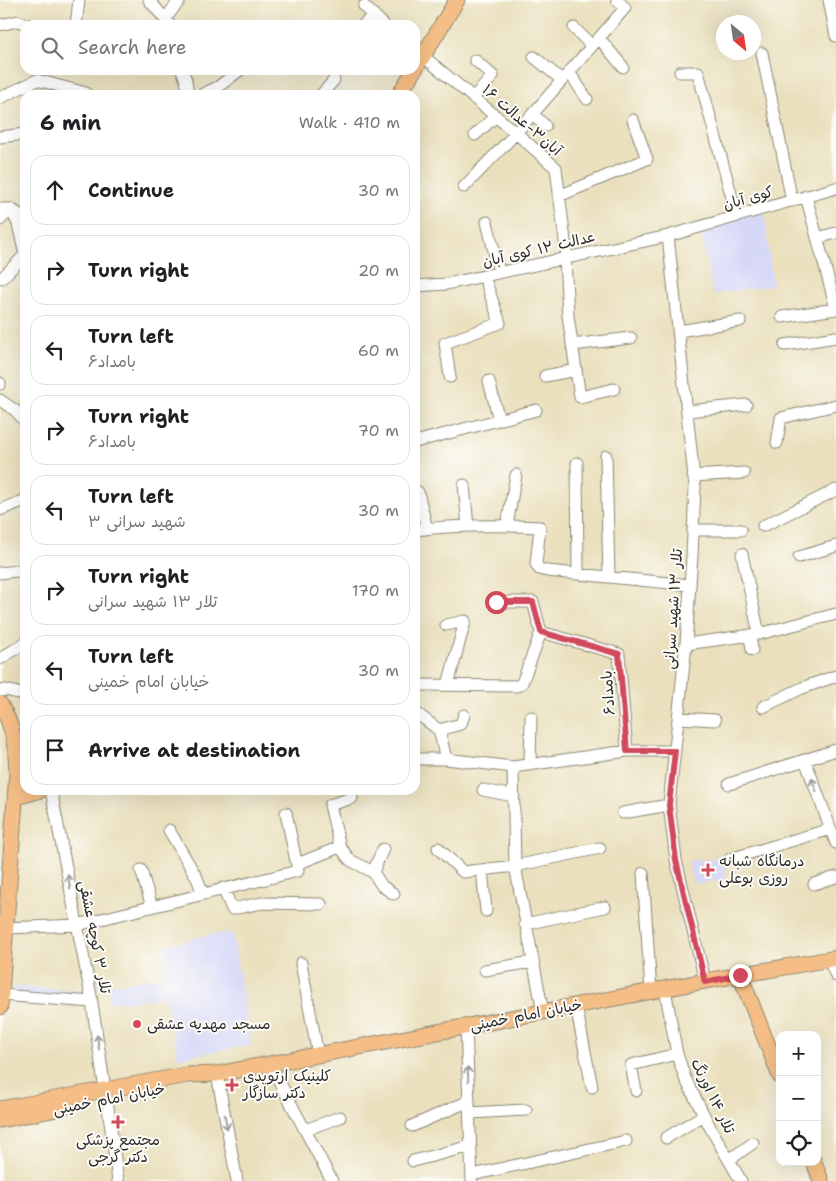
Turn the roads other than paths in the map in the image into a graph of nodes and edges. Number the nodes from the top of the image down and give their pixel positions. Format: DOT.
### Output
graph roads {
  1 [pos="79,0"];
  2 [pos="149,0"];
  3 [pos="180,0"];
  4 [pos="457,0"];
  5 [pos="617,0"];
  6 [pos="828,0"];
  7 [pos="364,6"];
  8 [pos="374,16"];
  9 [pos="77,20"];
  10 [pos="165,20"];
  11 [pos="168,20"];
  12 [pos="369,20"];
  13 [pos="378,20"];
  14 [pos="20,22"];
  15 [pos="0,25"];
  16 [pos="574,28"];
  17 [pos="836,36"];
  18 [pos="595,42"];
  19 [pos="762,53"];
  20 [pos="534,57"];
  21 [pos="420,59"];
  22 [pos="475,60"];
  23 [pos="420,63"];
  24 [pos="623,67"];
  25 [pos="680,72"];
  26 [pos="184,75"];
  27 [pos="234,75"];
  28 [pos="411,75"];
  29 [pos="566,76"];
  30 [pos="334,80"];
  31 [pos="218,87"];
  32 [pos="63,90"];
  33 [pos="187,90"];
  34 [pos="212,90"];
  35 [pos="221,90"];
  36 [pos="325,90"];
  37 [pos="402,90"];
  38 [pos="0,98"];
  39 [pos="473,98"];
  40 [pos="587,99"];
  41 [pos="533,114"];
  42 [pos="496,116"];
  43 [pos="633,120"];
  44 [pos="545,126"];
  45 [pos="516,133"];
  46 [pos="20,135"];
  47 [pos="475,135"];
  48 [pos="0,137"];
  49 [pos="464,187"];
  50 [pos="836,188"];
  51 [pos="559,196"];
  52 [pos="806,196"];
  53 [pos="792,201"];
  54 [pos="6,209"];
  55 [pos="20,216"];
  56 [pos="737,216"];
  57 [pos="0,220"];
  58 [pos="487,222"];
  59 [pos="20,233"];
  60 [pos="836,233"];
  61 [pos="668,236"];
  62 [pos="817,238"];
  63 [pos="566,257"];
  64 [pos="20,260"];
  65 [pos="498,272"];
  66 [pos="484,276"];
  67 [pos="2,278"];
  68 [pos="420,286"];
  69 [pos="836,309"];
  70 [pos="782,317"];
  71 [pos="740,321"];
  72 [pos="679,331"];
  73 [pos="836,337"];
  74 [pos="630,338"];
  75 [pos="572,345"];
  76 [pos="785,345"];
  77 [pos="576,370"];
  78 [pos="545,376"];
  79 [pos="450,378"];
  80 [pos="489,381"];
  81 [pos="614,389"];
  82 [pos="0,400"];
  83 [pos="746,405"];
  84 [pos="836,405"];
  85 [pos="536,410"];
  86 [pos="688,411"];
  87 [pos="20,416"];
  88 [pos="499,420"];
  89 [pos="420,441"];
  90 [pos="777,443"];
  91 [pos="606,456"];
  92 [pos="577,463"];
  93 [pos="744,473"];
  94 [pos="516,475"];
  95 [pos="694,476"];
  96 [pos="464,485"];
  97 [pos="836,490"];
  98 [pos="20,502"];
  99 [pos="0,510"];
  100 [pos="420,517"];
  101 [pos="507,525"];
  102 [pos="468,526"];
  103 [pos="763,526"];
  104 [pos="421,530"];
  105 [pos="693,530"];
  106 [pos="741,530"];
  107 [pos="836,546"];
  108 [pos="742,554"];
  109 [pos="799,557"];
  110 [pos="20,571"];
  111 [pos="0,573"];
  112 [pos="578,574"];
  113 [pos="609,577"];
  114 [pos="690,585"];
  115 [pos="496,602"];
  116 [pos="836,614"];
  117 [pos="446,624"];
  118 [pos="541,632"];
  119 [pos="755,634"];
  120 [pos="686,644"];
  121 [pos="20,646"];
  122 [pos="752,650"];
  123 [pos="0,659"];
  124 [pos="836,676"];
  125 [pos="448,685"];
  126 [pos="420,686"];
  127 [pos="0,691"];
  128 [pos="20,694"];
  129 [pos="0,704"];
  130 [pos="763,707"];
  131 [pos="464,715"];
  132 [pos="420,716"];
  133 [pos="531,717"];
  134 [pos="679,718"];
  135 [pos="715,720"];
  136 [pos="439,730"];
  137 [pos="836,750"];
  138 [pos="627,751"];
  139 [pos="675,751"];
  140 [pos="420,759"];
  141 [pos="446,759"];
  142 [pos="805,760"];
  143 [pos="530,764"];
  144 [pos="513,766"];
  145 [pos="729,784"];
  146 [pos="483,790"];
  147 [pos="23,795"];
  148 [pos="52,795"];
  149 [pos="513,796"];
  150 [pos="16,797"];
  151 [pos="352,798"];
  152 [pos="669,805"];
  153 [pos="286,813"];
  154 [pos="623,813"];
  155 [pos="831,829"];
  156 [pos="169,830"];
  157 [pos="836,843"];
  158 [pos="340,846"];
  159 [pos="438,848"];
  160 [pos="600,848"];
  161 [pos="384,849"];
  162 [pos="730,860"];
  163 [pos="297,864"];
  164 [pos="515,866"];
  165 [pos="142,870"];
  166 [pos="482,870"];
  167 [pos="373,872"];
  168 [pos="643,873"];
  169 [pos="836,878"];
  170 [pos="814,884"];
  171 [pos="223,888"];
  172 [pos="203,894"];
  173 [pos="394,894"];
  174 [pos="321,904"];
  175 [pos="152,907"];
  176 [pos="605,908"];
  177 [pos="486,911"];
  178 [pos="526,924"];
  179 [pos="77,925"];
  180 [pos="6,928"];
  181 [pos="832,959"];
  182 [pos="532,962"];
  183 [pos="301,963"];
  184 [pos="485,970"];
  185 [pos="740,975"];
  186 [pos="836,976"];
  187 [pos="705,982"];
  188 [pos="658,990"];
  189 [pos="0,999"];
  190 [pos="92,1002"];
  191 [pos="576,1006"];
  192 [pos="543,1012"];
  193 [pos="466,1027"];
  194 [pos="318,1054"];
  195 [pos="677,1054"];
  196 [pos="270,1064"];
  197 [pos="776,1066"];
  198 [pos="217,1074"];
  199 [pos="592,1087"];
  200 [pos="636,1091"];
  201 [pos="106,1095"];
  202 [pos="469,1101"];
  203 [pos="0,1109"];
  204 [pos="526,1110"];
  205 [pos="470,1113"];
  206 [pos="704,1116"];
  207 [pos="340,1117"];
  208 [pos="0,1120"];
  209 [pos="412,1126"];
  210 [pos="305,1130"];
  211 [pos="666,1138"];
  212 [pos="626,1142"];
  213 [pos="753,1142"];
  214 [pos="471,1146"];
  215 [pos="729,1160"];
  216 [pos="413,1162"];
  217 [pos="815,1166"];
  218 [pos="472,1178"];
  219 [pos="118,1181"];
  220 [pos="237,1181"];
  221 [pos="332,1181"];
  222 [pos="741,1181"];
  223 [pos="821,1181"];
  1 -- 9 [label="street"];
  2 -- 10 [label="street"];
  3 -- 11 [label="street"];
  4 -- 21 [label="main road"];
  5 -- 18 [label="street"];
  6 -- 17 [label="street"];
  7 -- 8 [label="street"];
  8 -- 12 [label="street"];
  8 -- 13 [label="street"];
  14 -- 15 [label="street"];
  16 -- 18 [label="street"];
  18 -- 24 [label="street"];
  18 -- 29 [label="street"];
  19 -- 53 [label="street"];
  20 -- 29 [label="street"];
  22 -- 39 [label="street"];
  23 -- 39 [label="street, آبان۳-عدالت ۱۶"];
  25 -- 56 [label="street"];
  26 -- 33 [label="street"];
  27 -- 31 [label="street"];
  28 -- 37 [label="main road"];
  29 -- 40 [label="street"];
  29 -- 41 [label="street"];
  30 -- 36 [label="street"];
  31 -- 34 [label="street"];
  31 -- 35 [label="street"];
  32 -- 38 [label="street"];
  39 -- 42 [label="street, آبان۳-عدالت ۱۶"];
  41 -- 44 [label="street"];
  41 -- 45 [label="street"];
  42 -- 45 [label="street, آبان۳-عدالت ۱۶"];
  42 -- 47 [label="street"];
  43 -- 51 [label="street"];
  45 -- 49 [label="street"];
  45 -- 51 [label="street, آبان۳-عدالت ۱۶"];
  46 -- 48 [label="street"];
  50 -- 52 [label="street, کوی آبان"];
  51 -- 63 [label="street, آبان۳-عدالت ۱۶"];
  52 -- 53 [label="street, کوی آبان"];
  52 -- 62 [label="street"];
  53 -- 56 [label="street, کوی آبان"];
  54 -- 55 [label="street"];
  54 -- 57 [label="street"];
  54 -- 59 [label="street"];
  56 -- 61 [label="street, کوی آبان"];
  58 -- 65 [label="street"];
  60 -- 62 [label="street"];
  61 -- 63 [label="street, عدالت ۱۲ کوی آبان"];
  61 -- 72 [label="street, تلار ۱۳ شهید سرانی"];
  62 -- 69 [label="street"];
  63 -- 65 [label="street, عدالت ۱۲ کوی آبان"];
  63 -- 75 [label="street, آبان۳-عدالت ۱۶"];
  64 -- 67 [label="street"];
  65 -- 66 [label="street, عدالت ۱۲ کوی آبان"];
  66 -- 68 [label="street, عدالت ۱۲ کوی آبان"];
  66 -- 79 [label="street"];
  69 -- 70 [label="street"];
  71 -- 72 [label="street"];
  72 -- 86 [label="street, تلار ۱۳ شهید سرانی"];
  73 -- 76 [label="street"];
  74 -- 75 [label="street"];
  75 -- 77 [label="street, آبان۳-عدالت ۱۶"];
  77 -- 78 [label="street"];
  77 -- 81 [label="street, آبان۳-عدالت ۱۶"];
  80 -- 88 [label="street"];
  82 -- 87 [label="street"];
  83 -- 86 [label="street"];
  84 -- 90 [label="street"];
  85 -- 88 [label="street"];
  86 -- 95 [label="street, تلار ۱۳ شهید سرانی"];
  88 -- 89 [label="street"];
  91 -- 113 [label="street"];
  92 -- 112 [label="street"];
  93 -- 95 [label="street"];
  94 -- 101 [label="street"];
  95 -- 105 [label="street, تلار ۱۳ شهید سرانی"];
  96 -- 102 [label="street"];
  97 -- 103 [label="street"];
  98 -- 99 [label="street"];
  100 -- 104 [label="street"];
  101 -- 102 [label="street"];
  101 -- 112 [label="street"];
  102 -- 104 [label="street"];
  105 -- 106 [label="street"];
  105 -- 114 [label="street, تلار ۱۳ شهید سرانی"];
  107 -- 109 [label="street"];
  108 -- 119 [label="street"];
  110 -- 111 [label="street"];
  112 -- 113 [label="street"];
  113 -- 114 [label="street"];
  114 -- 120 [label="street, تلار ۱۳ شهید سرانی"];
  115 -- 118 [label="street"];
  116 -- 119 [label="street"];
  117 -- 125 [label="street"];
  118 -- 125 [label="street"];
  118 -- 138 [label="street, بامداد۶"];
  119 -- 120 [label="street"];
  119 -- 122 [label="street"];
  120 -- 134 [label="street, تلار ۱۳ شهید سرانی"];
  121 -- 123 [label="street"];
  124 -- 130 [label="street"];
  125 -- 126 [label="street"];
  127 -- 128 [label="street"];
  129 -- 150 [label="main road"];
  131 -- 136 [label="street"];
  132 -- 136 [label="street"];
  133 -- 143 [label="street"];
  134 -- 135 [label="street"];
  134 -- 139 [label="street, تلار ۱۳ شهید سرانی"];
  136 -- 141 [label="street"];
  137 -- 142 [label="street"];
  138 -- 139 [label="street"];
  138 -- 143 [label="street"];
  139 -- 152 [label="street, تلار ۱۳ شهید سرانی"];
  140 -- 141 [label="street"];
  141 -- 144 [label="street"];
  142 -- 145 [label="street"];
  155 -- 142 [label="street, one-way"];
  143 -- 144 [label="street"];
  144 -- 149 [label="street"];
  146 -- 149 [label="street"];
  147 -- 150 [label="main road"];
  179 -- 148 [label="street, تلار ۳ کوچه عشقی, one-way"];
  149 -- 164 [label="street"];
  150 -- 180 [label="main road"];
  151 -- 158 [label="street"];
  152 -- 154 [label="street"];
  152 -- 187 [label="street, تلار ۱۳ شهید سرانی"];
  153 -- 163 [label="street"];
  155 -- 157 [label="street"];
  155 -- 162 [label="street"];
  156 -- 172 [label="street"];
  158 -- 163 [label="street"];
  158 -- 167 [label="street"];
  159 -- 166 [label="street"];
  160 -- 164 [label="street"];
  161 -- 167 [label="street"];
  163 -- 171 [label="street"];
  164 -- 166 [label="street"];
  164 -- 178 [label="street"];
  165 -- 175 [label="street"];
  166 -- 177 [label="street"];
  167 -- 173 [label="street"];
  168 -- 188 [label="street, تلار ۱۴ اورنگ"];
  169 -- 170 [label="street"];
  171 -- 172 [label="street"];
  171 -- 174 [label="street"];
  172 -- 175 [label="street"];
  175 -- 179 [label="street"];
  176 -- 178 [label="street"];
  178 -- 182 [label="street"];
  179 -- 180 [label="street"];
  179 -- 190 [label="street, تلار ۳ کوچه عشقی"];
  180 -- 189 [label="main road"];
  181 -- 185 [label="main road, خیابان امام خمینی"];
  181 -- 186 [label="street"];
  182 -- 184 [label="street"];
  182 -- 192 [label="street"];
  183 -- 194 [label="street"];
  185 -- 187 [label="main road, خیابان امام خمینی"];
  185 -- 197 [label="main road"];
  187 -- 188 [label="main road, خیابان امام خمینی"];
  188 -- 191 [label="main road, خیابان امام خمینی"];
  188 -- 195 [label="street, تلار ۱۴ اورنگ"];
  189 -- 190 [label="street"];
  201 -- 190 [label="street, تلار ۳ کوچه عشقی, one-way"];
  191 -- 192 [label="main road, خیابان امام خمینی"];
  191 -- 199 [label="street"];
  192 -- 193 [label="main road, خیابان امام خمینی"];
  193 -- 194 [label="main road, خیابان امام خمینی"];
  202 -- 193 [label="street, one-way"];
  194 -- 196 [label="main road, خیابان امام خمینی"];
  195 -- 200 [label="street"];
  195 -- 206 [label="street, تلار ۱۴ اورنگ"];
  196 -- 198 [label="main road, خیابان امام خمینی"];
  196 -- 210 [label="street"];
  198 -- 201 [label="main road, خیابان امام خمینی"];
  198 -- 220 [label="street, one-way"];
  201 -- 203 [label="main road, خیابان امام خمینی"];
  201 -- 208 [label="main road, خیابان امام خمینی"];
  201 -- 219 [label="street, تلار ۳ کوچه عشقی"];
  202 -- 205 [label="street"];
  202 -- 209 [label="street"];
  204 -- 205 [label="street"];
  205 -- 214 [label="street"];
  206 -- 211 [label="street"];
  206 -- 215 [label="street, تلار ۱۴ اورنگ"];
  207 -- 210 [label="street"];
  210 -- 221 [label="street"];
  212 -- 218 [label="street"];
  213 -- 215 [label="street"];
  214 -- 216 [label="street"];
  214 -- 218 [label="street"];
  215 -- 222 [label="street, تلار ۱۴ اورنگ"];
  217 -- 223 [label="main road"];
}
